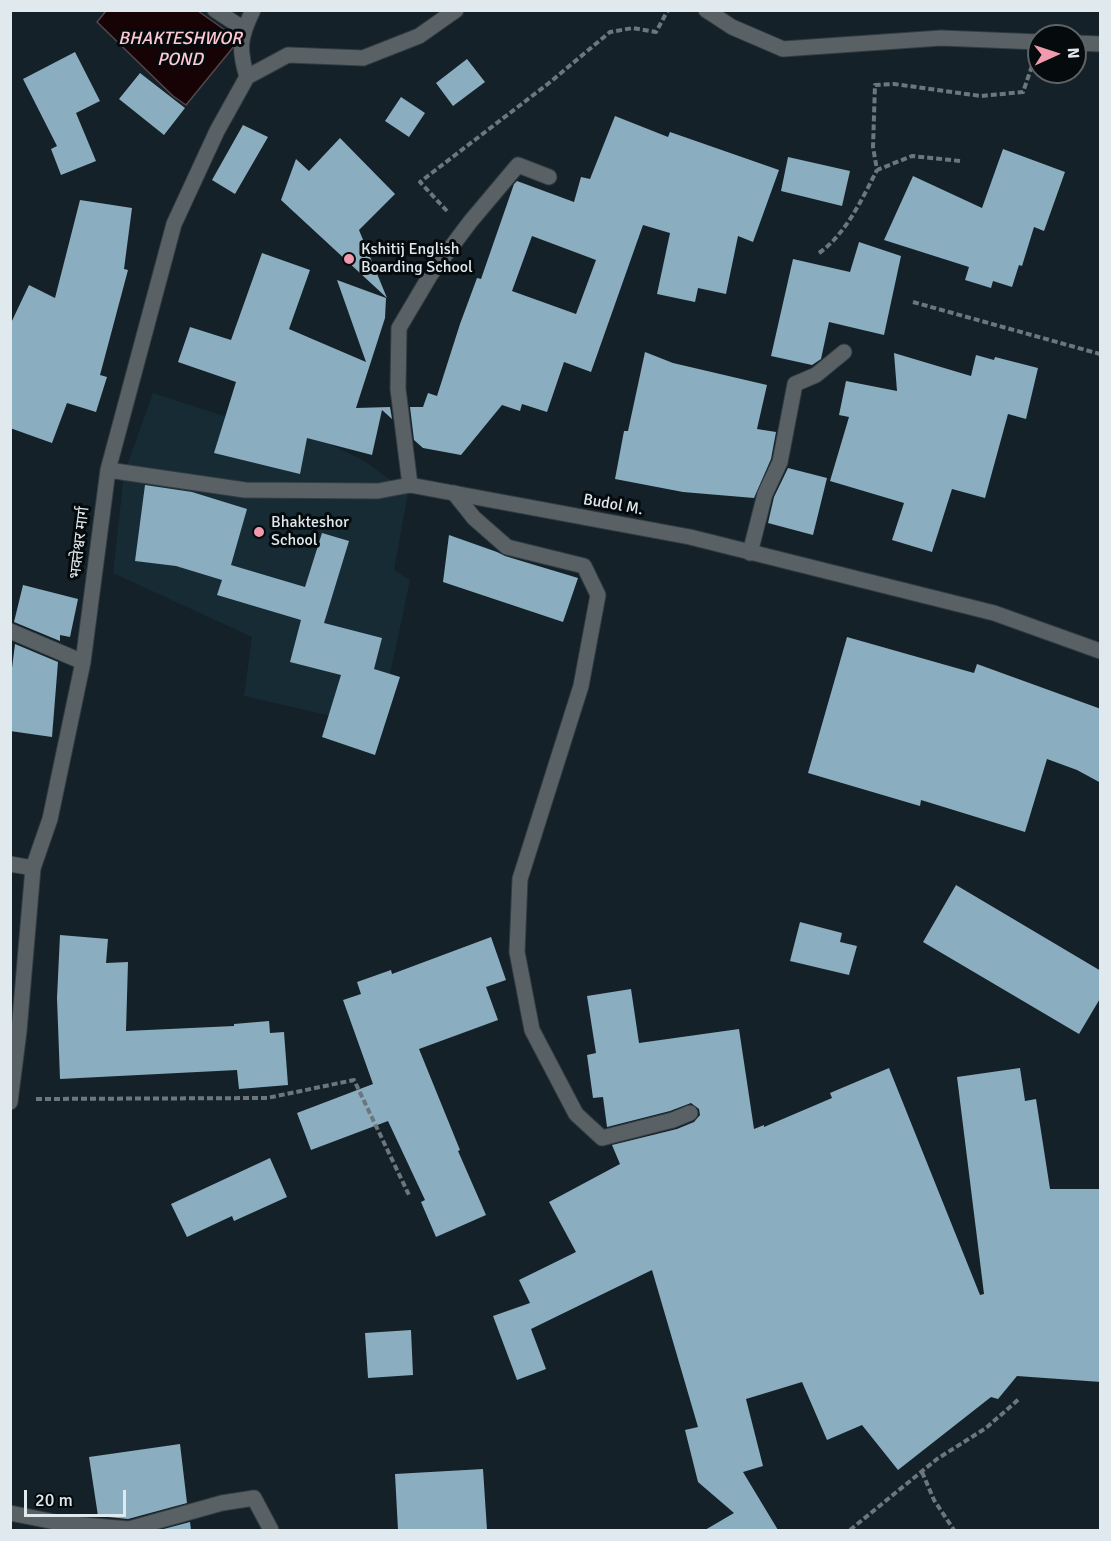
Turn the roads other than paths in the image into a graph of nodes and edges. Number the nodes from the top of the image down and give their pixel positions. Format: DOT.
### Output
graph roads {
  1 [pos="215,10"];
  2 [pos="253,10"];
  3 [pos="456,10"];
  4 [pos="706,10"];
  5 [pos="243,29"];
  6 [pos="1027,42"];
  7 [pos="247,77"];
  8 [pos="549,177"];
  9 [pos="844,352"];
  10 [pos="108,470"];
  11 [pos="410,485"];
  12 [pos="454,493"];
  13 [pos="750,553"];
  14 [pos="10,632"];
  15 [pos="1101,651"];
  16 [pos="83,662"];
  17 [pos="10,864"];
  18 [pos="33,868"];
  19 [pos="11,1101"];
  20 [pos="690,1113"];
  21 [pos="10,1514"];
  22 [pos="271,1530"];
  1 -- 5 [label="street"];
  2 -- 5 [label="street"];
  3 -- 7 [label="street"];
  4 -- 6 [label="street"];
  5 -- 7 [label="street"];
  7 -- 10 [label="street, भक्तेश्वर मार्ग"];
  8 -- 11 [label="street"];
  9 -- 13 [label="street"];
  10 -- 11 [label="street, Budol M."];
  10 -- 16 [label="street, भक्तेश्वर मार्ग"];
  11 -- 12 [label="street, Budol M."];
  12 -- 13 [label="street, Budol M."];
  12 -- 20 [label="street"];
  13 -- 15 [label="street, Budol M."];
  14 -- 16 [label="street"];
  16 -- 18 [label="street, भक्तेश्वर मार्ग"];
  17 -- 18 [label="street"];
  18 -- 19 [label="street, भक्तेश्वर मार्ग"];
  21 -- 22 [label="street"];
}
